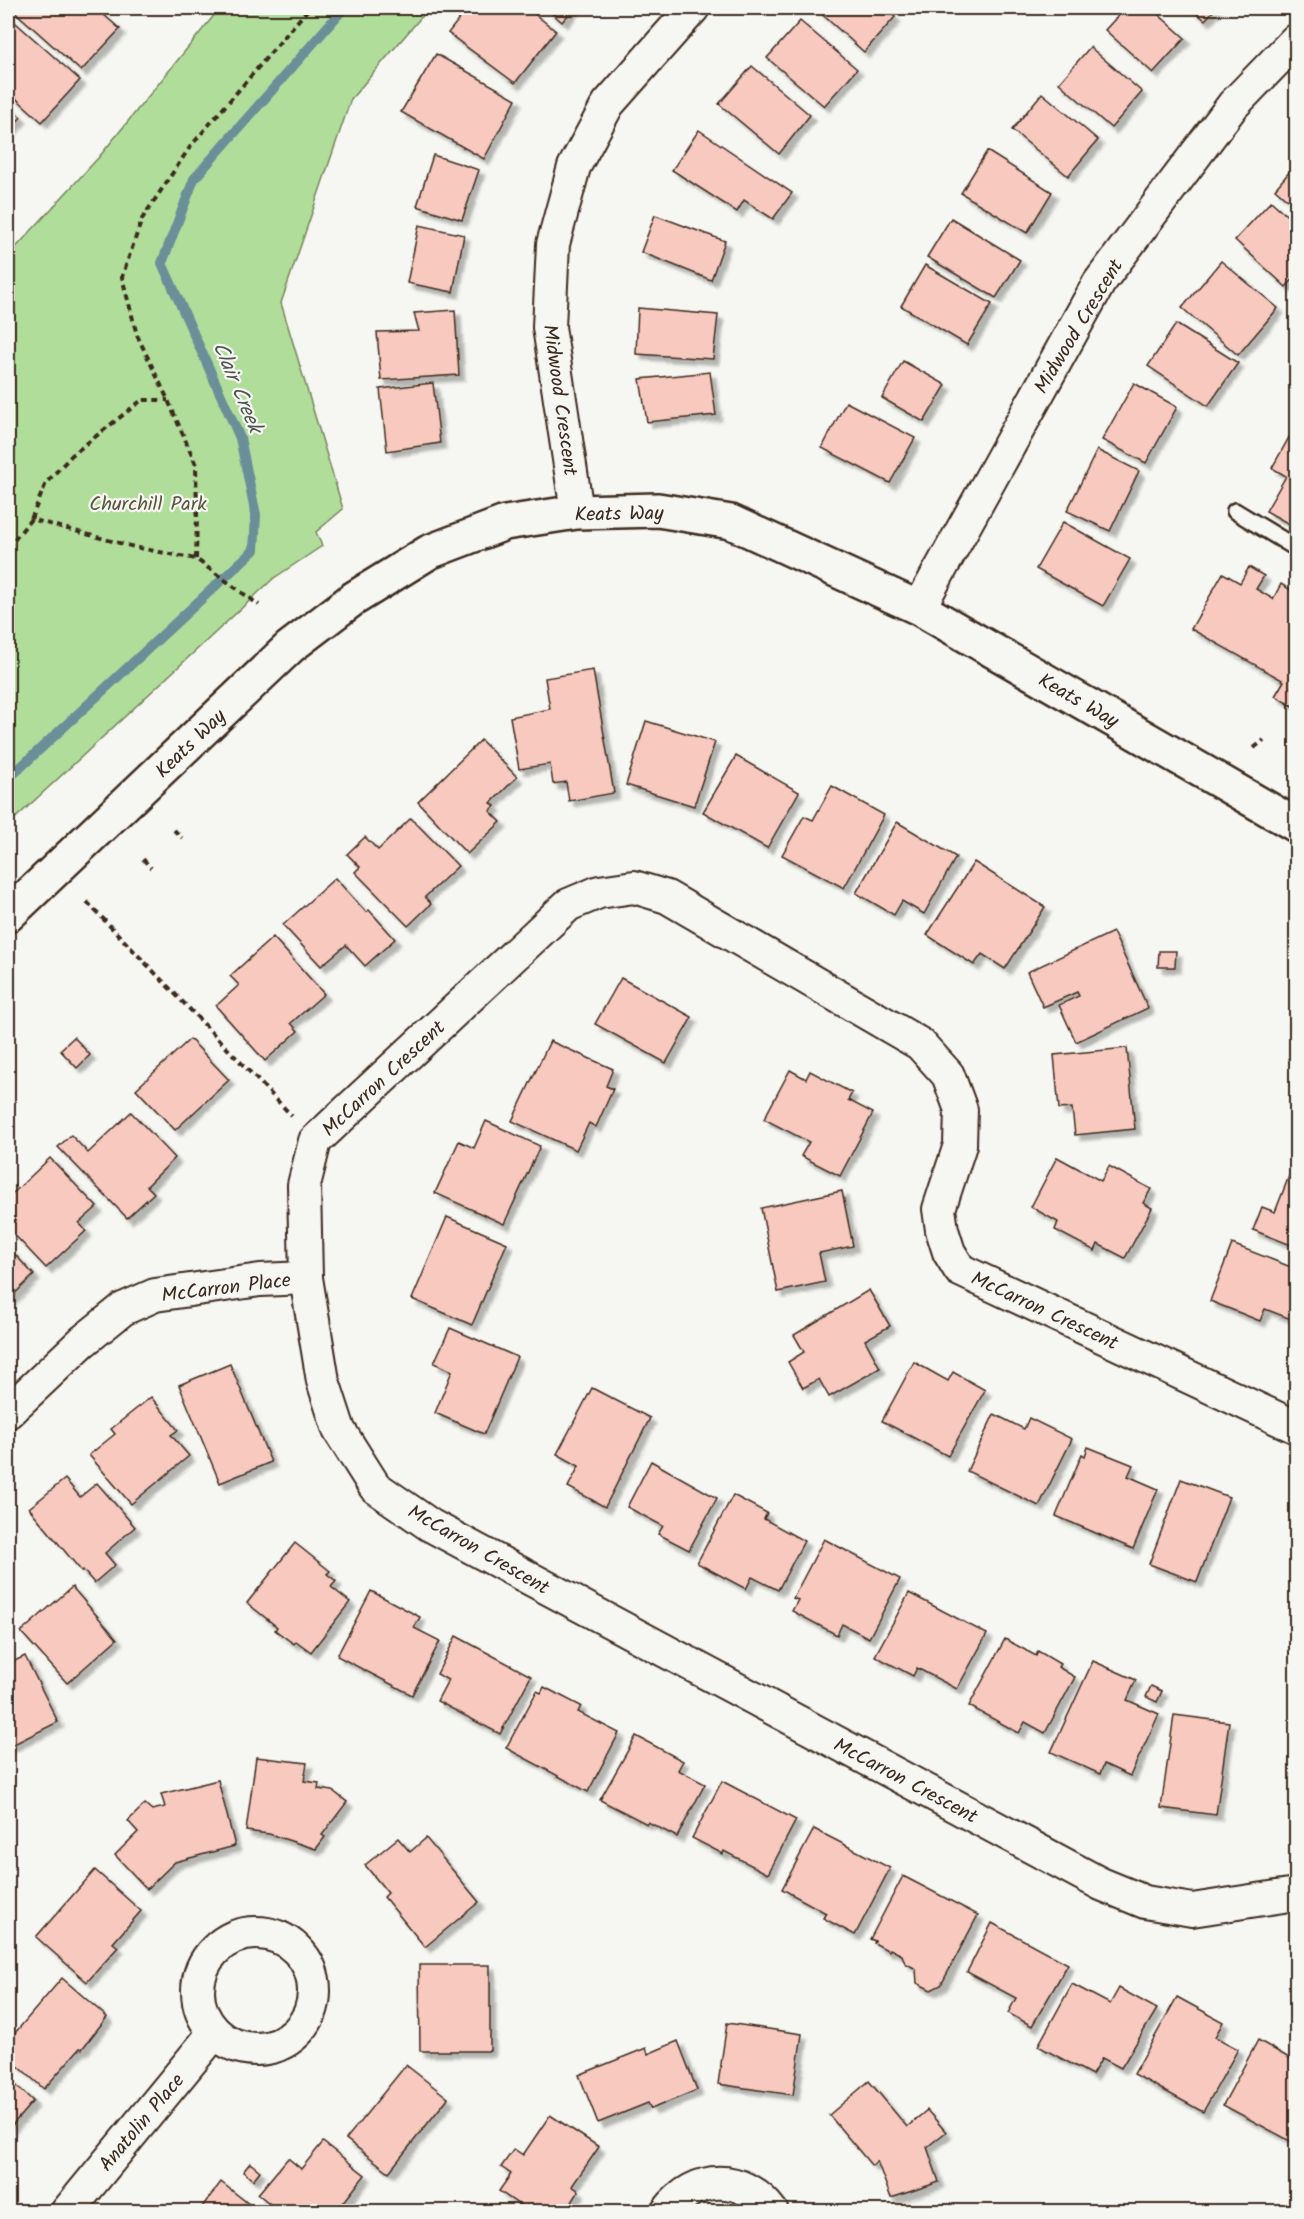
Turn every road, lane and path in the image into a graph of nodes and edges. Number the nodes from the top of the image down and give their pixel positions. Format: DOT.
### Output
graph roads {
  1 [pos="309,8"];
  2 [pos="693,8"];
  3 [pos="1296,40"];
  4 [pos="168,400"];
  5 [pos="1235,511"];
  6 [pos="577,512"];
  7 [pos="31,519"];
  8 [pos="8,548"];
  9 [pos="1296,548"];
  10 [pos="196,559"];
  11 [pos="259,605"];
  12 [pos="919,608"];
  13 [pos="1264,740"];
  14 [pos="1254,748"];
  15 [pos="1296,825"];
  16 [pos="174,830"];
  17 [pos="182,838"];
  18 [pos="142,859"];
  19 [pos="151,868"];
  20 [pos="87,902"];
  21 [pos="8,915"];
  22 [pos="315,1141"];
  23 [pos="306,1278"];
  24 [pos="8,1412"];
  25 [pos="1296,1427"];
  26 [pos="1296,1894"];
  27 [pos="214,2033"];
  28 [pos="67,2211"];
  29 [pos="667,2211"];
  30 [pos="772,2211"];
  1 -- 4 [label="path"];
  2 -- 6 [label="street, Midwood Crescent"];
  3 -- 12 [label="street, Midwood Crescent"];
  4 -- 7 [label="path"];
  4 -- 10 [label="path"];
  5 -- 9 [label="lane"];
  6 -- 12 [label="street, Keats Way"];
  6 -- 21 [label="street, Keats Way"];
  7 -- 8 [label="path"];
  7 -- 10 [label="path"];
  10 -- 11 [label="path"];
  12 -- 15 [label="street, Keats Way"];
  13 -- 14 [label="path"];
  16 -- 17 [label="path"];
  18 -- 19 [label="path"];
  20 -- 22 [label="path"];
  22 -- 23 [label="street, McCarron Crescent"];
  22 -- 25 [label="street, McCarron Crescent"];
  23 -- 24 [label="street, McCarron Place"];
  23 -- 26 [label="street, McCarron Crescent"];
  27 -- 28 [label="street, Anatolin Place"];
  29 -- 30 [label="street"];
}
